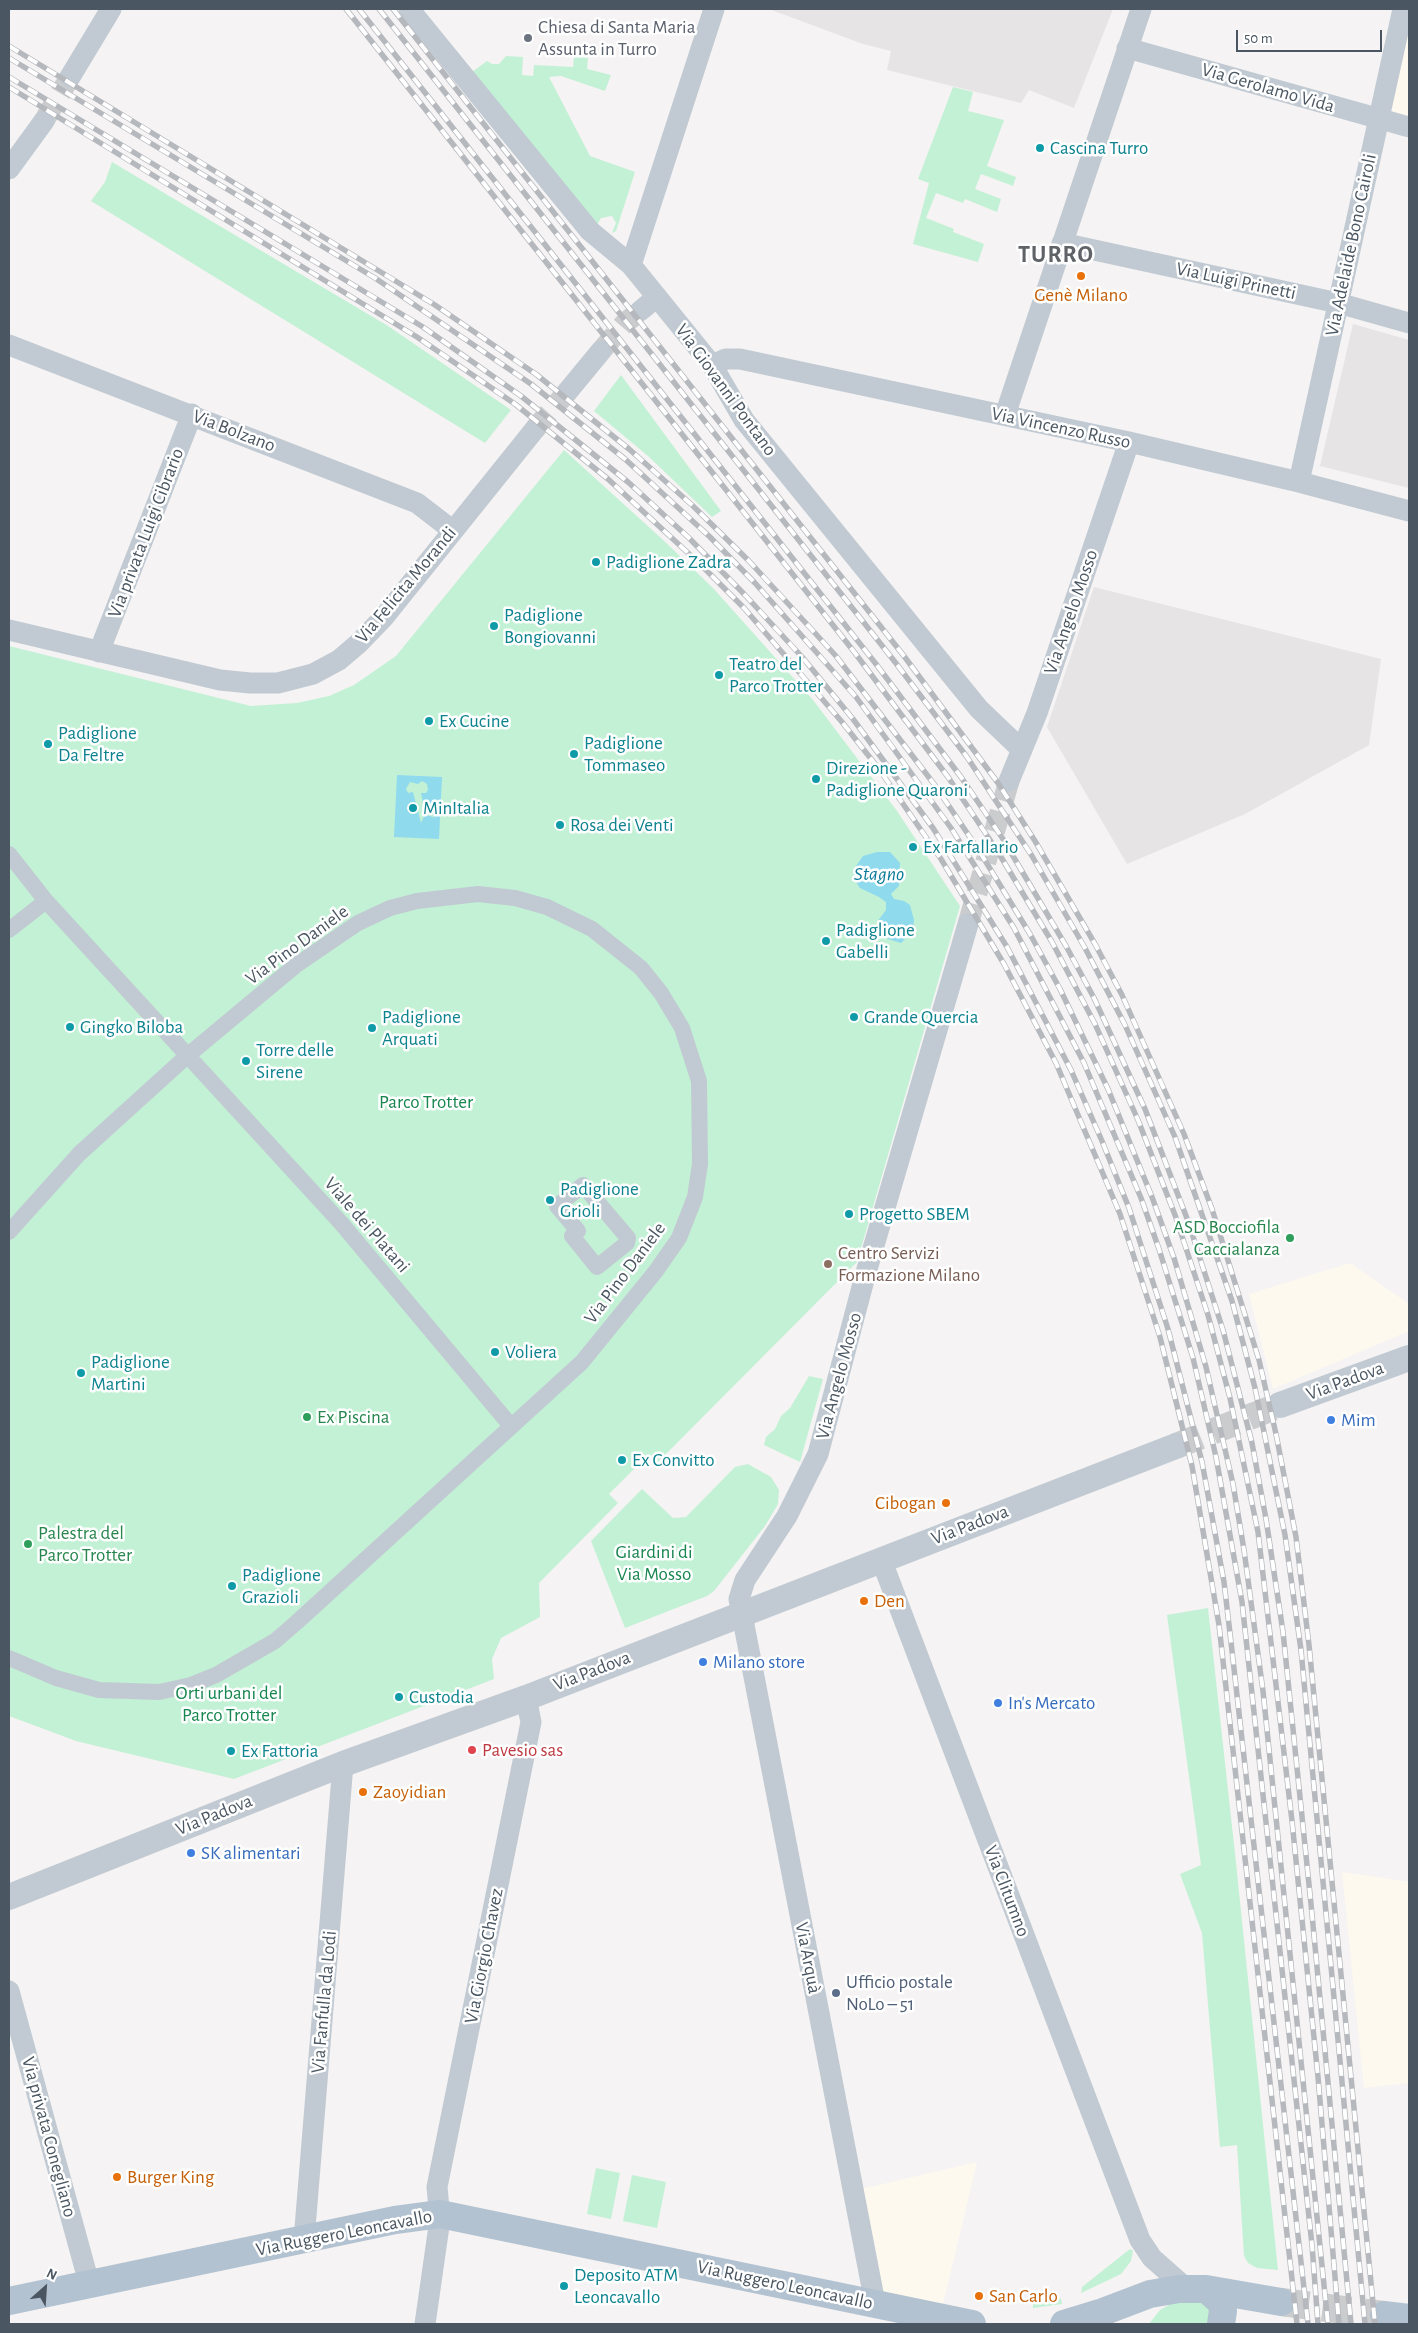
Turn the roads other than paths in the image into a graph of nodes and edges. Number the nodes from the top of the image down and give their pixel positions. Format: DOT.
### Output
graph roads {
  1 [pos="111,9"];
  2 [pos="409,9"];
  3 [pos="714,9"];
  4 [pos="1141,9"];
  5 [pos="1403,9"];
  6 [pos="1127,48"];
  7 [pos="70,77"];
  8 [pos="1379,118"];
  9 [pos="44,121"];
  10 [pos="1409,127"];
  11 [pos="9,169"];
  12 [pos="1062,242"];
  13 [pos="631,265"];
  14 [pos="656,297"];
  15 [pos="1338,303"];
  16 [pos="640,311"];
  17 [pos="1409,323"];
  18 [pos="9,345"];
  19 [pos="601,351"];
  20 [pos="712,365"];
  21 [pos="568,391"];
  22 [pos="192,414"];
  23 [pos="1005,415"];
  24 [pos="535,429"];
  25 [pos="1129,442"];
  26 [pos="1298,482"];
  27 [pos="1409,511"];
  28 [pos="452,530"];
  29 [pos="9,630"];
  30 [pos="99,652"];
  31 [pos="1022,750"];
  32 [pos="1009,781"];
  33 [pos="9,854"];
  34 [pos="46,901"];
  35 [pos="968,924"];
  36 [pos="9,930"];
  37 [pos="187,1056"];
  38 [pos="9,1232"];
  39 [pos="626,1236"];
  40 [pos="1409,1358"];
  41 [pos="1280,1405"];
  42 [pos="511,1426"];
  43 [pos="1176,1446"];
  44 [pos="882,1559"];
  45 [pos="740,1613"];
  46 [pos="9,1658"];
  47 [pos="526,1698"];
  48 [pos="343,1764"];
  49 [pos="9,1896"];
  50 [pos="9,1991"];
  51 [pos="440,2214"];
  52 [pos="304,2240"];
  53 [pos="89,2283"];
  54 [pos="1196,2289"];
  55 [pos="1140,2298"];
  56 [pos="9,2301"];
  57 [pos="1281,2302"];
  58 [pos="875,2303"];
  59 [pos="425,2324"];
  60 [pos="972,2324"];
  61 [pos="1064,2324"];
  62 [pos="1123,2324"];
  63 [pos="1221,2324"];
  1 -- 7 [label="street"];
  2 -- 13 [label="street, Via Giovanni Pontano"];
  3 -- 13 [label="street"];
  4 -- 6 [label="street"];
  5 -- 8 [label="street, Via Adelaide Bono Cairoli"];
  6 -- 8 [label="street, Via Gerolamo Vida"];
  6 -- 12 [label="street"];
  8 -- 10 [label="street, Via Gerolamo Vida"];
  8 -- 15 [label="street, Via Adelaide Bono Cairoli"];
  9 -- 11 [label="street"];
  12 -- 15 [label="street, Via Luigi Prinetti"];
  12 -- 23 [label="street"];
  13 -- 14 [label="street, Via Giovanni Pontano"];
  14 -- 16 [label="street"];
  14 -- 20 [label="street, Via Giovanni Pontano"];
  15 -- 17 [label="street, Via Luigi Prinetti"];
  15 -- 26 [label="street, Via Adelaide Bono Cairoli"];
  18 -- 22 [label="street, Via Bolzano"];
  19 -- 21 [label="street"];
  20 -- 23 [label="street, Via Vincenzo Russo"];
  20 -- 31 [label="street, Via Giovanni Pontano"];
  22 -- 28 [label="street, Via Bolzano"];
  22 -- 30 [label="street, Via privata Luigi Cibrario"];
  23 -- 25 [label="street, Via Vincenzo Russo"];
  24 -- 28 [label="street, Via Felicita Morandi"];
  25 -- 26 [label="street, Via Vincenzo Russo"];
  25 -- 31 [label="street, Via Angelo Mosso"];
  26 -- 27 [label="street, Via Vincenzo Russo"];
  28 -- 30 [label="street, Via Felicita Morandi"];
  29 -- 30 [label="street, Via Felicita Morandi"];
  31 -- 32 [label="street, Via Angelo Mosso"];
  33 -- 34 [label="street, Viale dei Platani"];
  34 -- 36 [label="street"];
  34 -- 37 [label="street, Viale dei Platani"];
  35 -- 45 [label="street, Via Angelo Mosso"];
  37 -- 38 [label="street, Via Pino Daniele"];
  37 -- 42 [label="street, Viale dei Platani"];
  37 -- 42 [label="street, Via Pino Daniele"];
  39 -- 39 [label="street"];
  40 -- 41 [label="street, Via Padova"];
  42 -- 46 [label="street, Via Pino Daniele"];
  43 -- 44 [label="street, Via Padova"];
  44 -- 45 [label="street, Via Padova"];
  44 -- 54 [label="street, Via Clitumno"];
  45 -- 47 [label="street, Via Padova"];
  45 -- 58 [label="street, Via Arquà"];
  47 -- 48 [label="street, Via Padova"];
  47 -- 51 [label="street, Via Giorgio Chavez"];
  48 -- 49 [label="street, Via Padova"];
  48 -- 52 [label="street, Via Fanfulla da Lodi"];
  50 -- 53 [label="street, Via privata Conegliano"];
  51 -- 52 [label="main road, Via Ruggero Leoncavallo"];
  51 -- 58 [label="main road, Via Ruggero Leoncavallo"];
  51 -- 59 [label="street, Via Giorgio Chavez"];
  52 -- 53 [label="main road, Via Ruggero Leoncavallo"];
  53 -- 56 [label="main road, Via Ruggero Leoncavallo"];
  54 -- 55 [label="main road"];
  54 -- 57 [label="main road"];
  54 -- 63 [label="main road"];
  55 -- 61 [label="main road"];
  55 -- 62 [label="main road"];
  58 -- 60 [label="main road, Via Ruggero Leoncavallo"];
}
